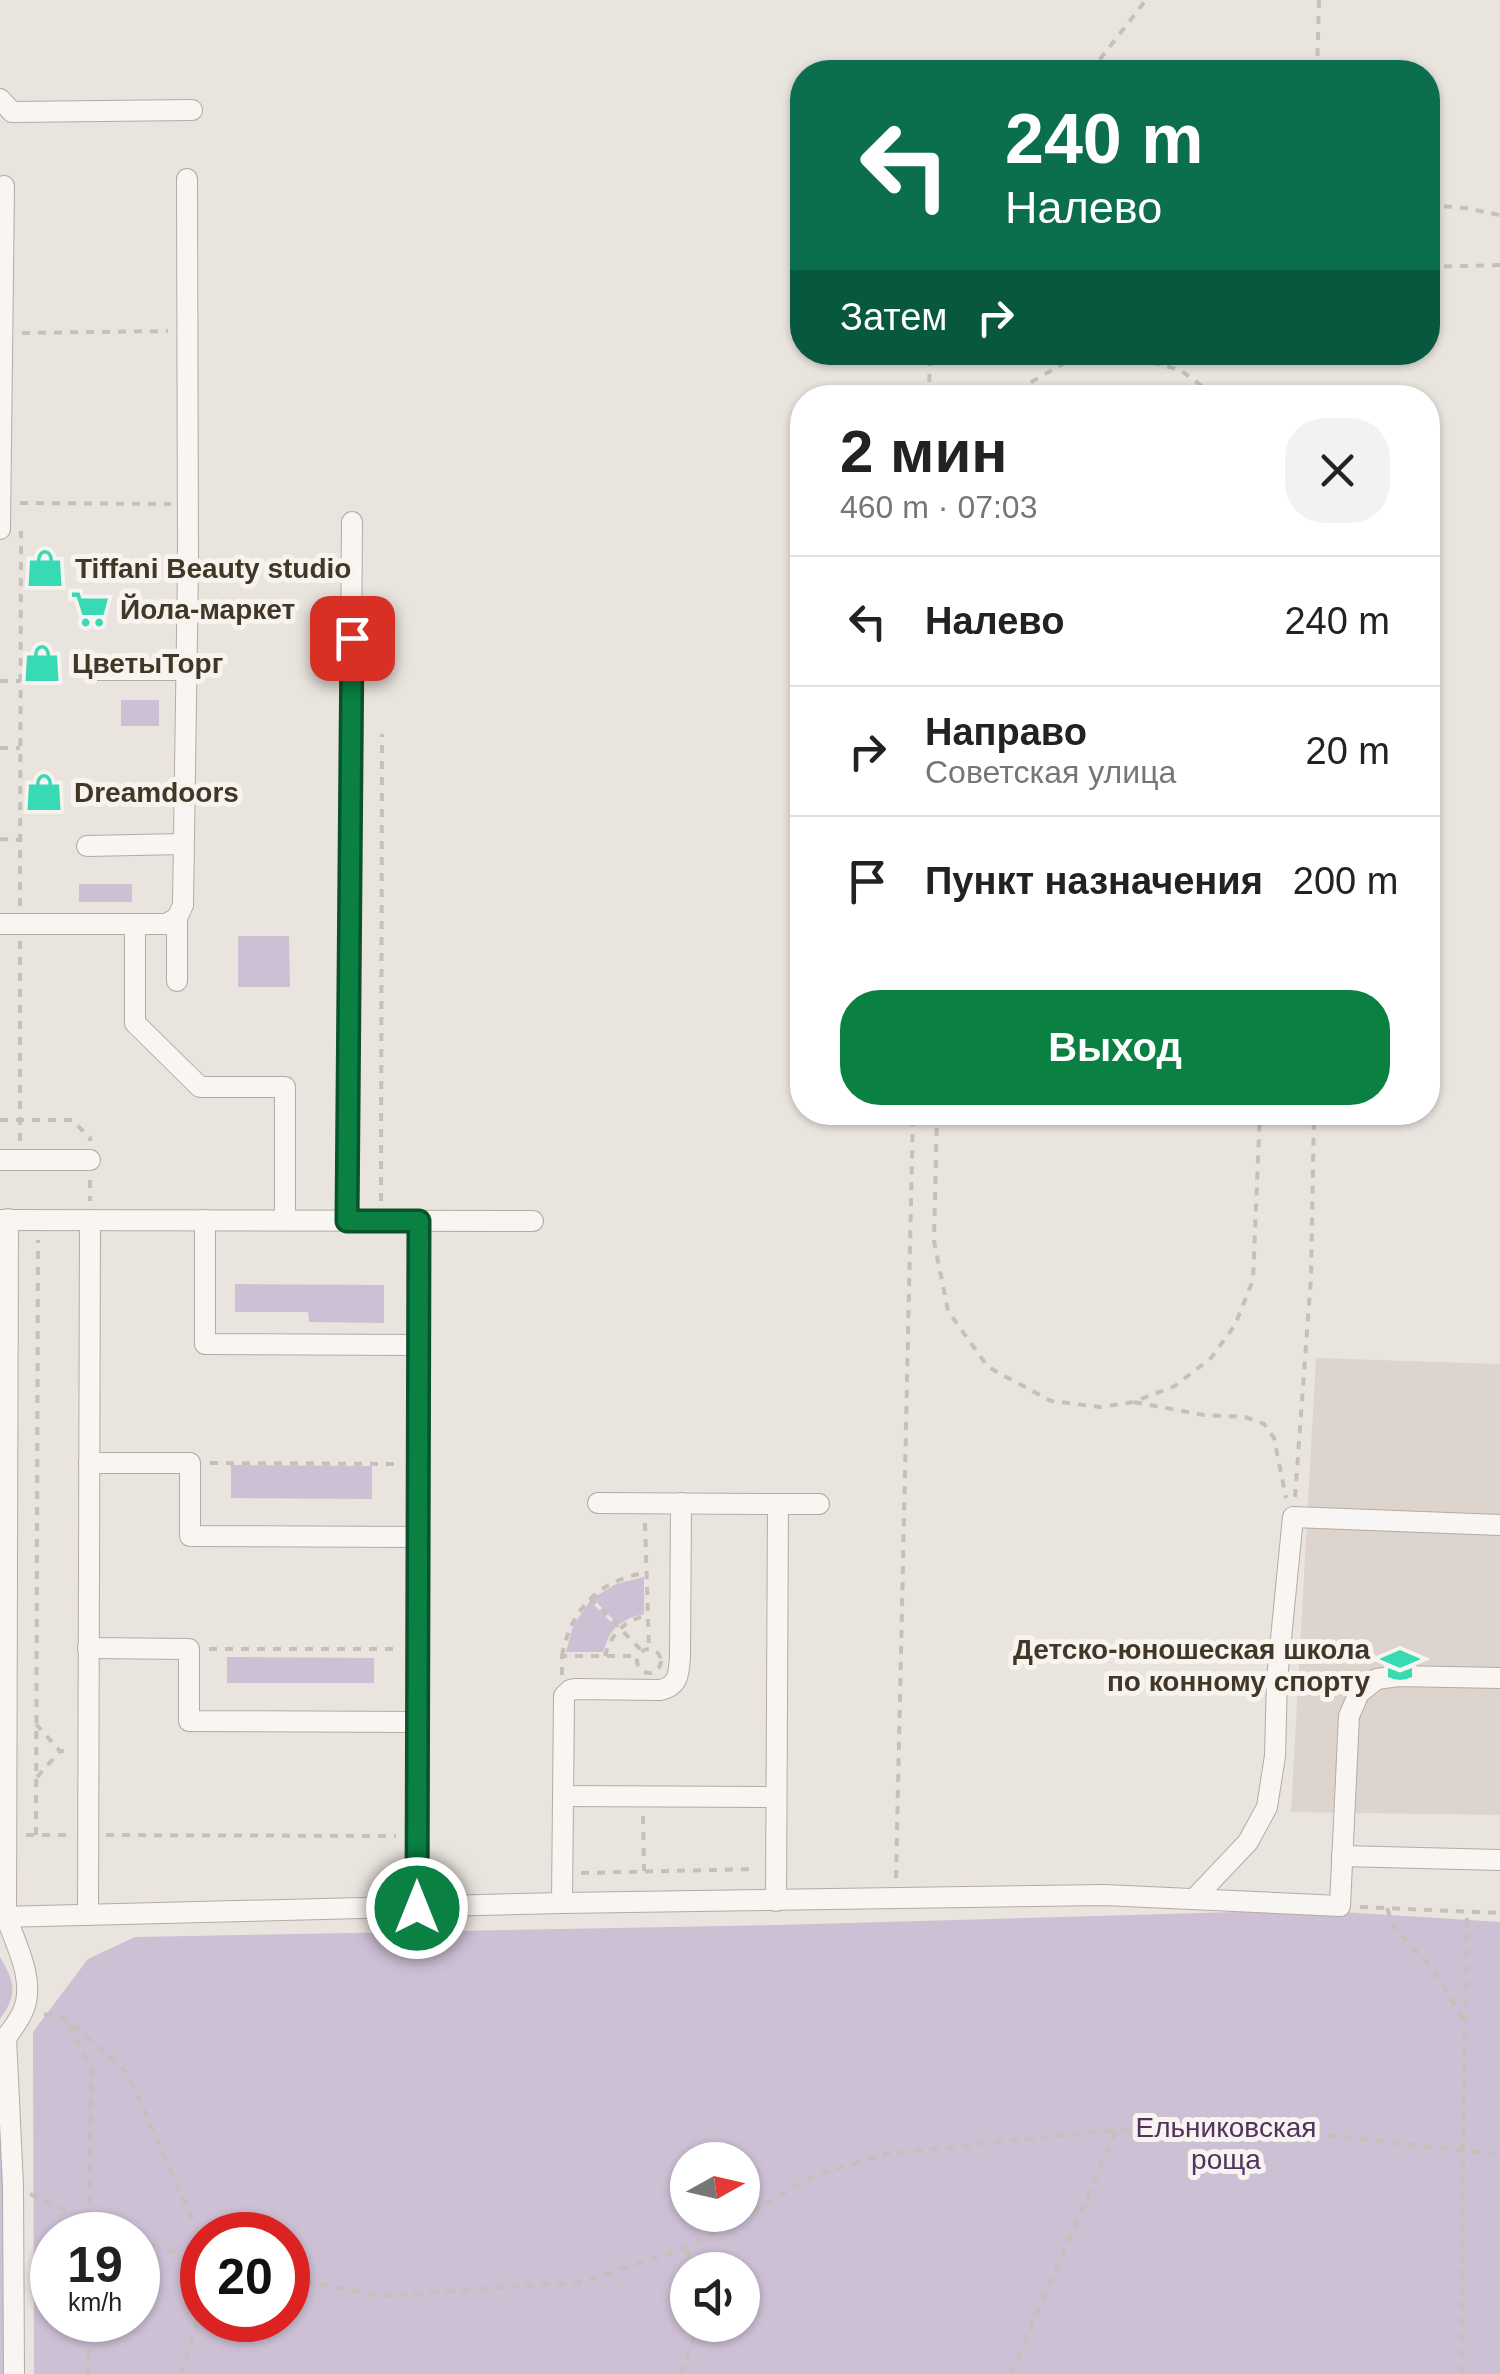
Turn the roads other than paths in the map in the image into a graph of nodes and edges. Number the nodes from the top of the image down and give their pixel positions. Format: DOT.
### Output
graph roads {
  1 [pos="0,99"];
  2 [pos="192,110"];
  3 [pos="187,179"];
  4 [pos="4,186"];
  5 [pos="0,503"];
  6 [pos="352,522"];
  7 [pos="0,529"];
  8 [pos="94,670"];
  9 [pos="186,670"];
  10 [pos="183,844"];
  11 [pos="87,846"];
  12 [pos="177,918"];
  13 [pos="10,924"];
  14 [pos="135,924"];
  15 [pos="177,981"];
  16 [pos="10,1160"];
  17 [pos="90,1160"];
  18 [pos="4,1220"];
  19 [pos="90,1220"];
  20 [pos="205,1220"];
  21 [pos="285,1220"];
  22 [pos="347,1221"];
  23 [pos="419,1221"];
  24 [pos="533,1222"];
  25 [pos="418,1345"];
  26 [pos="89,1462"];
  27 [pos="598,1503"];
  28 [pos="681,1503"];
  29 [pos="778,1504"];
  30 [pos="819,1504"];
  31 [pos="1500,1525"];
  32 [pos="418,1537"];
  33 [pos="88,1648"];
  34 [pos="1500,1678"];
  35 [pos="418,1722"];
  36 [pos="562,1796"];
  37 [pos="776,1797"];
  38 [pos="1342,1856"];
  39 [pos="1500,1860"];
  40 [pos="1195,1898"];
  41 [pos="776,1901"];
  42 [pos="562,1903"];
  43 [pos="417,1908"];
  44 [pos="88,1915"];
  45 [pos="3,1917"];
  46 [pos="3,2041"];
  47 [pos="14,2374"];
  1 -- 2 [label="street"];
  3 -- 9 [label="street"];
  4 -- 5 [label="street"];
  5 -- 7 [label="street"];
  6 -- 22 [label="street"];
  8 -- 9 [label="street"];
  9 -- 10 [label="street"];
  10 -- 11 [label="street"];
  10 -- 12 [label="street"];
  12 -- 14 [label="street"];
  12 -- 15 [label="street"];
  13 -- 14 [label="street"];
  14 -- 21 [label="street"];
  16 -- 17 [label="street"];
  18 -- 19 [label="street"];
  18 -- 45 [label="street"];
  19 -- 20 [label="street"];
  19 -- 26 [label="street"];
  20 -- 21 [label="street"];
  20 -- 25 [label="street"];
  21 -- 22 [label="street"];
  22 -- 23 [label="street"];
  23 -- 24 [label="street"];
  23 -- 25 [label="street"];
  25 -- 32 [label="street"];
  26 -- 32 [label="street"];
  26 -- 33 [label="street"];
  27 -- 28 [label="street"];
  28 -- 29 [label="street"];
  28 -- 36 [label="street"];
  29 -- 30 [label="street"];
  29 -- 37 [label="street"];
  31 -- 40 [label="street"];
  32 -- 35 [label="street"];
  33 -- 35 [label="street"];
  33 -- 44 [label="street"];
  34 -- 38 [label="street"];
  35 -- 43 [label="street"];
  36 -- 37 [label="street"];
  36 -- 42 [label="street"];
  37 -- 41 [label="street"];
  38 -- 39 [label="street"];
  38 -- 40 [label="street"];
  40 -- 41 [label="street"];
  41 -- 42 [label="street"];
  42 -- 43 [label="street"];
  43 -- 44 [label="street"];
  44 -- 45 [label="street"];
  45 -- 46 [label="street"];
  46 -- 47 [label="street"];
}
